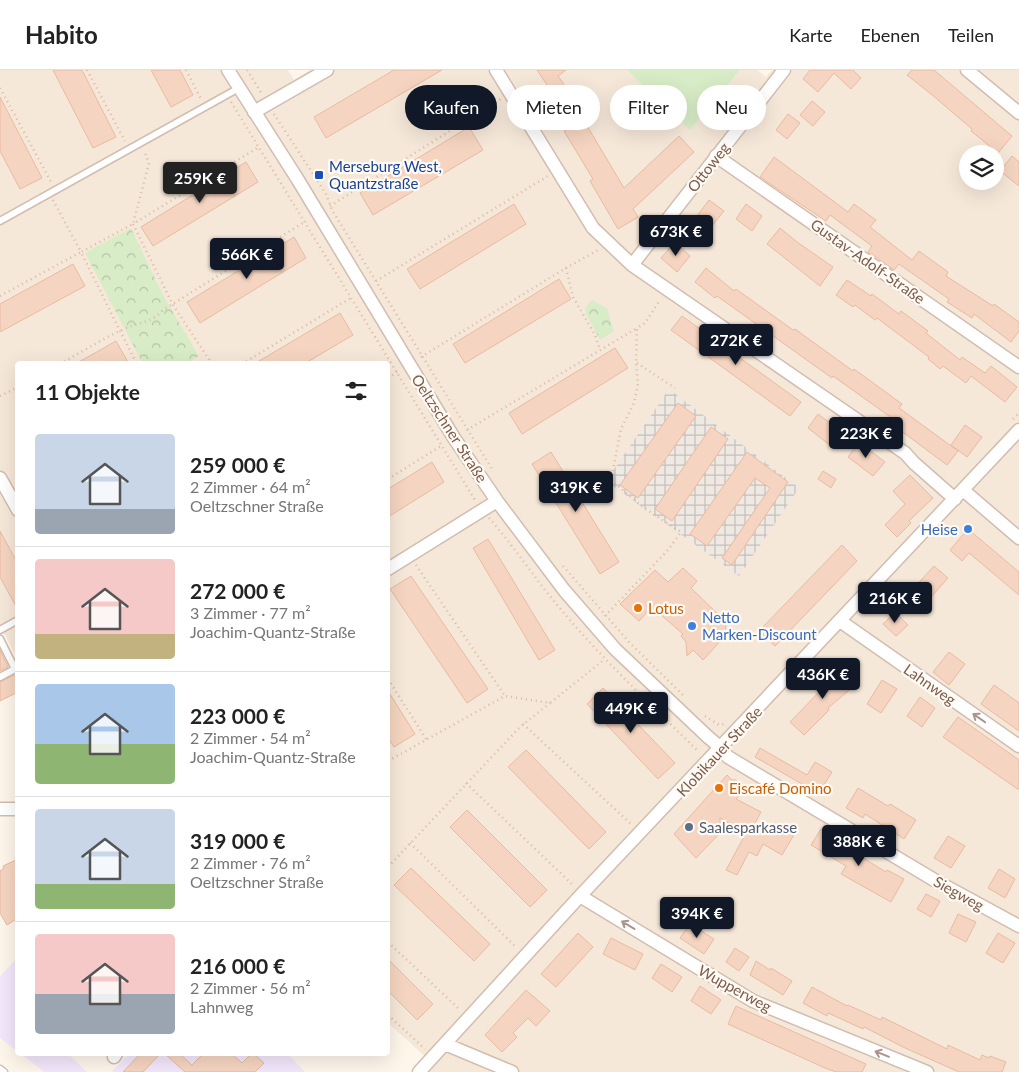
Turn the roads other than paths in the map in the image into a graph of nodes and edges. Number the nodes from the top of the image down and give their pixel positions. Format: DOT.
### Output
graph roads {
  1 [pos="228,70"];
  2 [pos="327,70"];
  3 [pos="496,70"];
  4 [pos="784,70"];
  5 [pos="967,70"];
  6 [pos="239,88"];
  7 [pos="254,112"];
  8 [pos="1019,113"];
  9 [pos="716,156"];
  10 [pos="0,221"];
  11 [pos="632,264"];
  12 [pos="1019,366"];
  13 [pos="1019,430"];
  14 [pos="0,478"];
  15 [pos="959,494"];
  16 [pos="497,501"];
  17 [pos="15,505"];
  18 [pos="1019,538"];
  19 [pos="390,567"];
  20 [pos="840,621"];
  21 [pos="15,622"];
  22 [pos="0,630"];
  23 [pos="0,639"];
  24 [pos="15,667"];
  25 [pos="15,670"];
  26 [pos="0,677"];
  27 [pos="1019,746"];
  28 [pos="721,748"];
  29 [pos="0,809"];
  30 [pos="15,809"];
  31 [pos="580,896"];
  32 [pos="1019,926"];
  33 [pos="445,1044"];
  34 [pos="0,1070"];
  35 [pos="4,1072"];
  36 [pos="419,1072"];
  37 [pos="512,1072"];
  38 [pos="927,1072"];
  1 -- 6 [label="street, Oeltzschner Straße"];
  2 -- 7 [label="street"];
  3 -- 11 [label="street"];
  4 -- 9 [label="street, Ottoweg"];
  5 -- 8 [label="street"];
  6 -- 7 [label="street, Oeltzschner Straße"];
  6 -- 10 [label="lane"];
  7 -- 16 [label="street, Oeltzschner Straße"];
  9 -- 11 [label="street, Ottoweg"];
  9 -- 12 [label="street, Gustav-Adolf-Straße"];
  11 -- 15 [label="street"];
  13 -- 15 [label="street, Klobikauer Straße"];
  14 -- 17 [label="street"];
  15 -- 18 [label="street"];
  15 -- 20 [label="street, Klobikauer Straße"];
  16 -- 19 [label="street"];
  16 -- 28 [label="street, Oeltzschner Straße"];
  27 -- 20 [label="street, Lahnweg, one-way"];
  20 -- 28 [label="street, Klobikauer Straße"];
  21 -- 22 [label="lane"];
  23 -- 24 [label="lane"];
  25 -- 26 [label="lane"];
  28 -- 31 [label="street, Klobikauer Straße"];
  28 -- 32 [label="street, Siegweg"];
  29 -- 30 [label="street"];
  31 -- 33 [label="street, Klobikauer Straße"];
  38 -- 31 [label="street, Wupperweg, one-way"];
  33 -- 36 [label="street, Klobikauer Straße"];
  33 -- 37 [label="street"];
  34 -- 35 [label="lane"];
}
